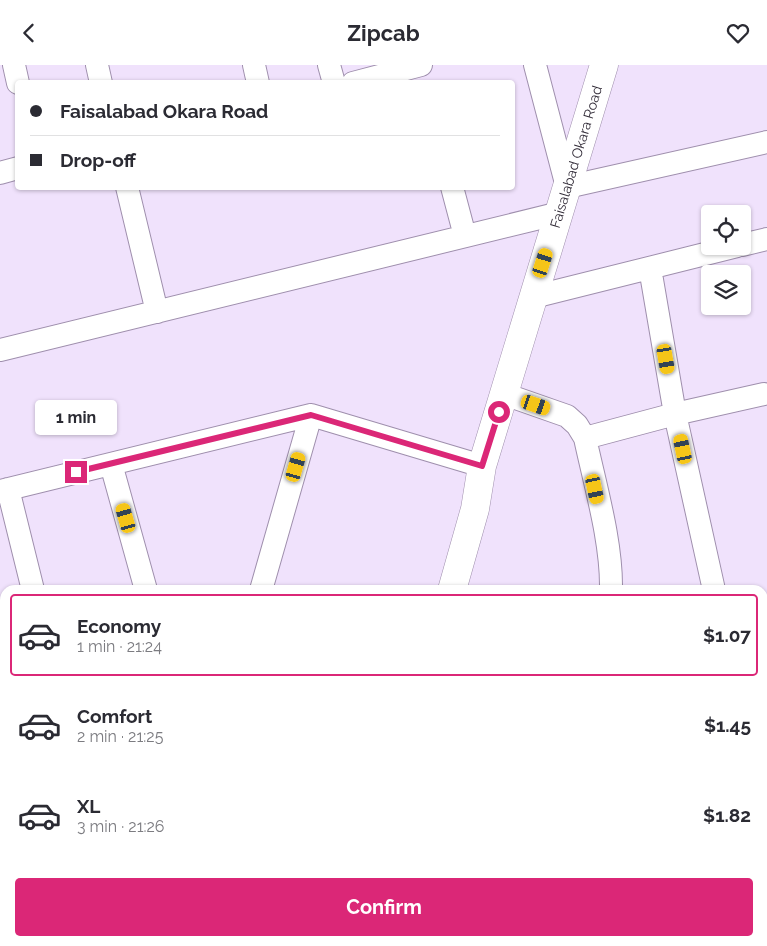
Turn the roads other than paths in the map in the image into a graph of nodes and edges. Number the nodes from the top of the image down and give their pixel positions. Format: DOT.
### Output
graph roads {
  1 [pos="14,65"];
  2 [pos="97,65"];
  3 [pos="254,65"];
  4 [pos="329,65"];
  5 [pos="420,65"];
  6 [pos="535,65"];
  7 [pos="604,65"];
  8 [pos="17,80"];
  9 [pos="100,80"];
  10 [pos="257,80"];
  11 [pos="333,80"];
  12 [pos="364,80"];
  13 [pos="423,80"];
  14 [pos="767,142"];
  15 [pos="15,169"];
  16 [pos="0,173"];
  17 [pos="567,187"];
  18 [pos="128,190"];
  19 [pos="453,190"];
  20 [pos="560,213"];
  21 [pos="465,236"];
  22 [pos="767,239"];
  23 [pos="751,243"];
  24 [pos="701,255"];
  25 [pos="650,268"];
  26 [pos="533,297"];
  27 [pos="157,312"];
  28 [pos="0,350"];
  29 [pos="504,394"];
  30 [pos="764,394"];
  31 [pos="675,414"];
  32 [pos="311,415"];
  33 [pos="584,438"];
  34 [pos="110,464"];
  35 [pos="481,472"];
  36 [pos="4,490"];
  37 [pos="32,585"];
  38 [pos="145,585"];
  39 [pos="262,585"];
  40 [pos="439,585"];
  41 [pos="453,585"];
  42 [pos="611,585"];
  43 [pos="713,585"];
  1 -- 8 [label="street"];
  2 -- 9 [label="street"];
  3 -- 10 [label="street"];
  4 -- 11 [label="street"];
  5 -- 12 [label="street"];
  5 -- 13 [label="street"];
  6 -- 17 [label="street"];
  7 -- 17 [label="main road, Faisalabad Okara Road"];
  14 -- 17 [label="street"];
  15 -- 16 [label="street"];
  17 -- 20 [label="main road, Faisalabad Okara Road"];
  18 -- 27 [label="street"];
  19 -- 21 [label="street"];
  20 -- 21 [label="street"];
  20 -- 26 [label="main road, Faisalabad Okara Road"];
  21 -- 27 [label="street"];
  22 -- 23 [label="street"];
  24 -- 25 [label="street"];
  25 -- 26 [label="street"];
  25 -- 31 [label="street"];
  26 -- 29 [label="main road, Faisalabad Okara Road"];
  27 -- 28 [label="street"];
  29 -- 33 [label="street"];
  29 -- 35 [label="main road, Faisalabad Okara Road"];
  30 -- 31 [label="street"];
  31 -- 33 [label="street"];
  31 -- 43 [label="street"];
  32 -- 34 [label="street"];
  32 -- 35 [label="street"];
  32 -- 39 [label="street"];
  33 -- 42 [label="street"];
  34 -- 36 [label="street"];
  34 -- 38 [label="street"];
  35 -- 40 [label="main road, Faisalabad Okara Road"];
  35 -- 41 [label="main road, Faisalabad Okara Road"];
  36 -- 37 [label="street"];
}
